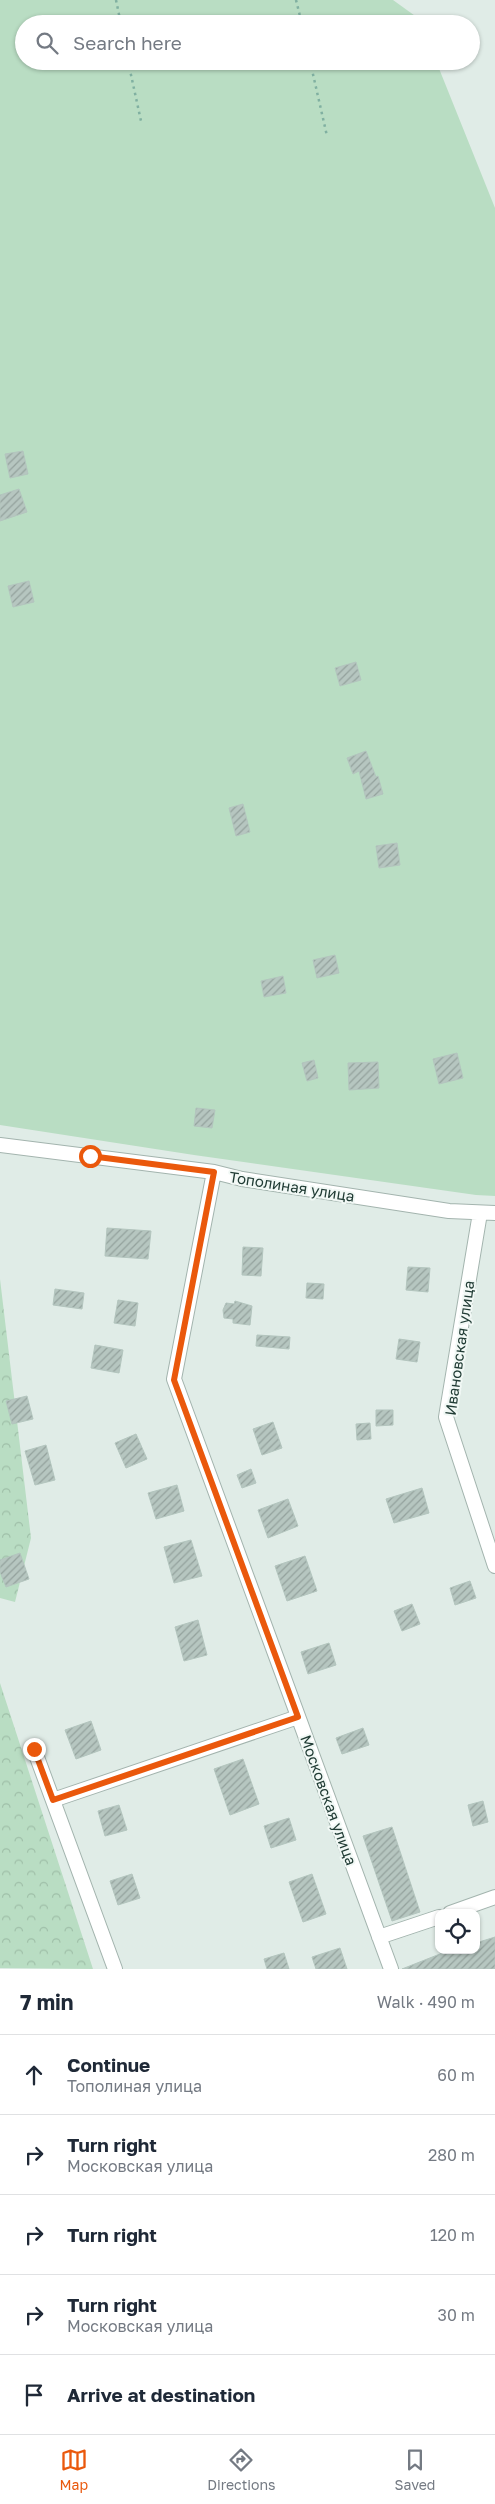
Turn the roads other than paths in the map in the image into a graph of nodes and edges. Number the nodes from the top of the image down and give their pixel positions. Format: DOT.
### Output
graph roads {
  1 [pos="0,1145"];
  2 [pos="214,1172"];
  3 [pos="480,1213"];
  4 [pos="495,1214"];
  5 [pos="495,1566"];
  6 [pos="298,1717"];
  7 [pos="34,1749"];
  8 [pos="53,1800"];
  9 [pos="495,1897"];
  10 [pos="461,1909"];
  11 [pos="435,1917"];
  12 [pos="379,1938"];
  13 [pos="115,1969"];
  14 [pos="391,1969"];
  1 -- 2 [label="street, Тополиная улица"];
  2 -- 3 [label="street, Тополиная улица"];
  2 -- 6 [label="street, Московская улица"];
  3 -- 4 [label="street, Тополиная улица"];
  3 -- 5 [label="street, Ивановская улица"];
  6 -- 8 [label="street"];
  6 -- 12 [label="street, Московская улица"];
  7 -- 8 [label="street"];
  8 -- 13 [label="street"];
  9 -- 10 [label="street"];
  11 -- 12 [label="street"];
  12 -- 14 [label="street, Московская улица"];
}
